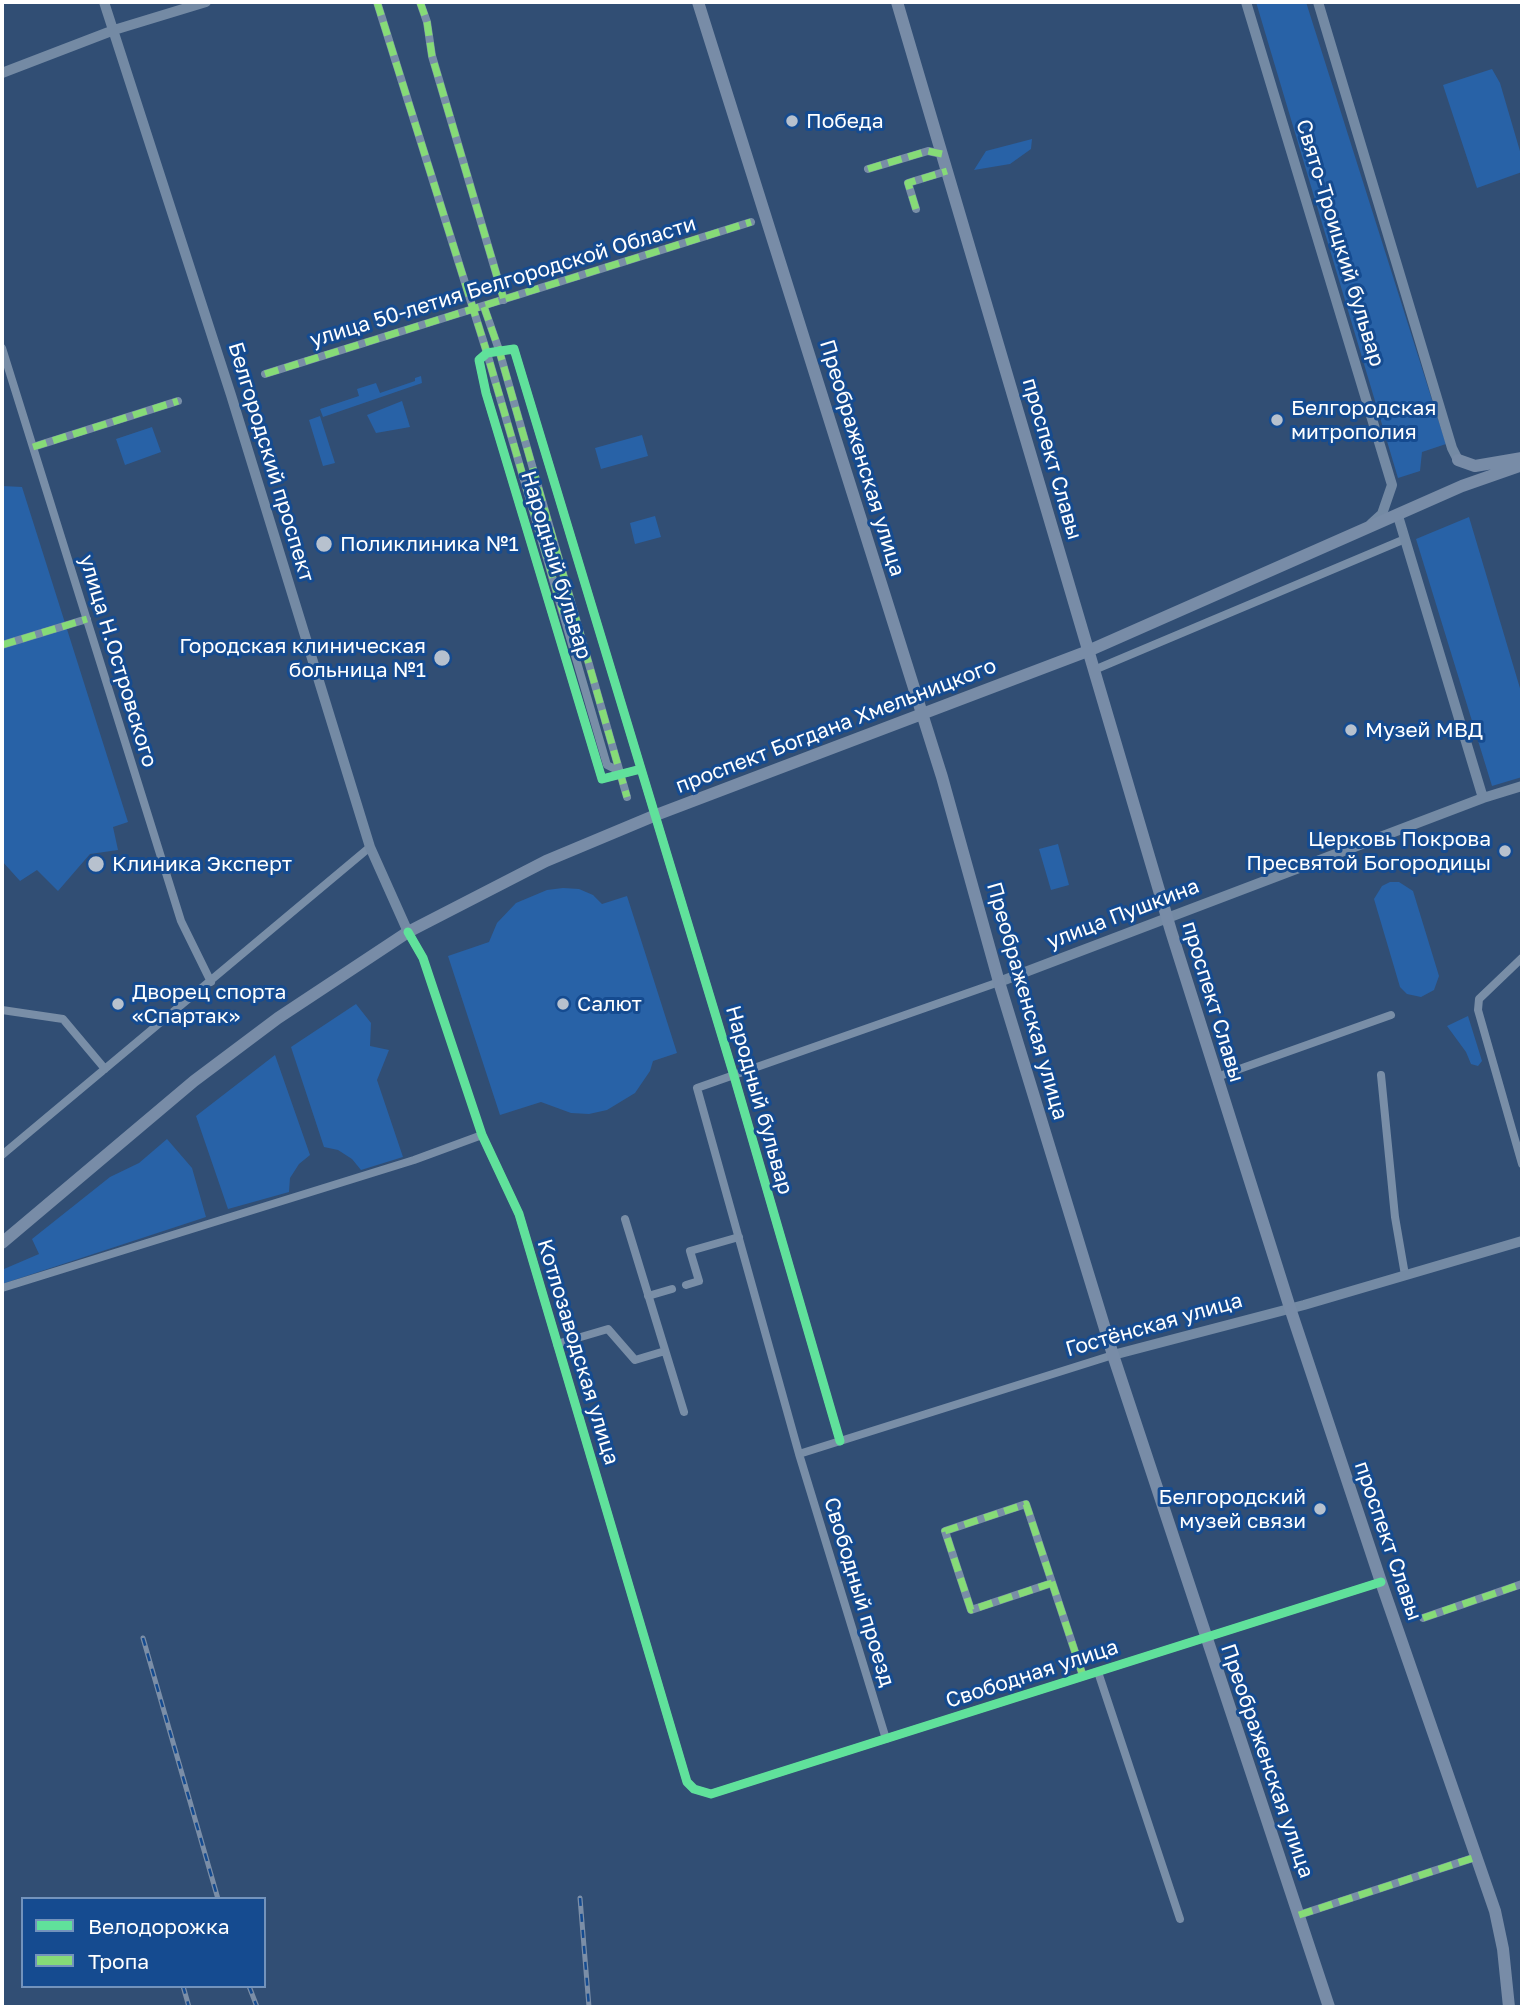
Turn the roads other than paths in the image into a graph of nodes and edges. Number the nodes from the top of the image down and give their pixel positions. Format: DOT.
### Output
graph roads {
  1 [pos="104,2"];
  2 [pos="206,2"];
  3 [pos="377,2"];
  4 [pos="421,2"];
  5 [pos="698,2"];
  6 [pos="897,2"];
  7 [pos="1246,2"];
  8 [pos="1318,2"];
  9 [pos="114,30"];
  10 [pos="2,74"];
  11 [pos="942,154"];
  12 [pos="868,169"];
  13 [pos="947,171"];
  14 [pos="916,209"];
  15 [pos="751,222"];
  16 [pos="505,300"];
  17 [pos="484,307"];
  18 [pos="472,310"];
  19 [pos="2,348"];
  20 [pos="499,350"];
  21 [pos="487,353"];
  22 [pos="265,374"];
  23 [pos="178,401"];
  24 [pos="33,447"];
  25 [pos="1522,458"];
  26 [pos="1458,460"];
  27 [pos="1522,464"];
  28 [pos="1398,516"];
  29 [pos="1363,531"];
  30 [pos="1405,539"];
  31 [pos="87,620"];
  32 [pos="2,645"];
  33 [pos="1088,651"];
  34 [pos="1094,670"];
  35 [pos="922,714"];
  36 [pos="641,769"];
  37 [pos="619,773"];
  38 [pos="1522,786"];
  39 [pos="627,797"];
  40 [pos="1483,798"];
  41 [pos="656,815"];
  42 [pos="370,847"];
  43 [pos="1167,918"];
  44 [pos="405,934"];
  45 [pos="1522,958"];
  46 [pos="211,982"];
  47 [pos="999,982"];
  48 [pos="2,1010"];
  49 [pos="1391,1015"];
  50 [pos="105,1069"];
  51 [pos="1381,1075"];
  52 [pos="734,1076"];
  53 [pos="1217,1076"];
  54 [pos="482,1135"];
  55 [pos="2,1155"];
  56 [pos="1522,1164"];
  57 [pos="625,1219"];
  58 [pos="739,1237"];
  59 [pos="1522,1241"];
  60 [pos="2,1243"];
  61 [pos="1405,1275"];
  62 [pos="686,1285"];
  63 [pos="2,1288"];
  64 [pos="671,1289"];
  65 [pos="648,1296"];
  66 [pos="1290,1308"];
  67 [pos="557,1344"];
  68 [pos="665,1351"];
  69 [pos="1113,1355"];
  70 [pos="684,1412"];
  71 [pos="840,1441"];
  72 [pos="799,1454"];
  73 [pos="1381,1582"];
  74 [pos="1052,1583"];
  75 [pos="1522,1584"];
  76 [pos="1423,1618"];
  77 [pos="1205,1637"];
  78 [pos="1098,1672"];
  79 [pos="1083,1676"];
  80 [pos="886,1739"];
  81 [pos="694,1789"];
  82 [pos="1476,1857"];
  83 [pos="1299,1915"];
  84 [pos="1180,1919"];
  85 [pos="1329,2007"];
  86 [pos="1509,2007"];
  1 -- 9 [label="street, Белгородский проспект"];
  2 -- 9 [label="street"];
  3 -- 18 [label="street, Народный бульвар"];
  4 -- 16 [label="street"];
  5 -- 35 [label="main road, Преображенская улица"];
  6 -- 11 [label="main road, проспект Славы"];
  7 -- 29 [label="street, Свято-Троицкий бульвар"];
  8 -- 26 [label="street"];
  9 -- 10 [label="street"];
  9 -- 42 [label="street, Белгородский проспект"];
  11 -- 12 [label="street"];
  11 -- 13 [label="main road, проспект Славы"];
  13 -- 14 [label="street"];
  13 -- 33 [label="main road, проспект Славы"];
  15 -- 16 [label="street, улица 50-летия Белгородской Области"];
  16 -- 17 [label="street, улица 50-летия Белгородской Области"];
  17 -- 18 [label="street, улица 50-летия Белгородской Области"];
  17 -- 20 [label="street"];
  18 -- 21 [label="street, Народный бульвар"];
  18 -- 22 [label="street, улица 50-летия Белгородской Области"];
  19 -- 24 [label="street, улица Н.Островского"];
  20 -- 21 [label="street"];
  20 -- 36 [label="street, Народный бульвар"];
  20 -- 37 [label="street"];
  21 -- 37 [label="street, Народный бульвар"];
  21 -- 37 [label="street, Народный бульвар"];
  23 -- 24 [label="street"];
  24 -- 31 [label="street, улица Н.Островского"];
  25 -- 26 [label="main road"];
  27 -- 28 [label="main road, проспект Богдана Хмельницкого"];
  28 -- 29 [label="main road, проспект Богдана Хмельницкого"];
  28 -- 30 [label="street"];
  29 -- 33 [label="main road, проспект Богдана Хмельницкого"];
  30 -- 34 [label="street"];
  30 -- 40 [label="street"];
  31 -- 32 [label="street"];
  31 -- 46 [label="street, улица Н.Островского"];
  33 -- 34 [label="main road, проспект Славы"];
  33 -- 35 [label="main road, проспект Богдана Хмельницкого"];
  34 -- 43 [label="main road, проспект Славы"];
  35 -- 41 [label="main road, проспект Богдана Хмельницкого"];
  35 -- 47 [label="main road, Преображенская улица"];
  36 -- 37 [label="street"];
  36 -- 41 [label="street, Народный бульвар"];
  37 -- 39 [label="street"];
  38 -- 40 [label="street, улица Пушкина"];
  40 -- 43 [label="street, улица Пушкина"];
  41 -- 44 [label="main road, проспект Богдана Хмельницкого"];
  41 -- 52 [label="street, Народный бульвар"];
  42 -- 44 [label="street, Белгородский проспект"];
  42 -- 46 [label="street"];
  43 -- 47 [label="street, улица Пушкина"];
  43 -- 53 [label="main road, проспект Славы"];
  44 -- 54 [label="street, Котлозаводская улица"];
  44 -- 60 [label="main road, проспект Богдана Хмельницкого"];
  45 -- 56 [label="street"];
  46 -- 50 [label="street"];
  47 -- 52 [label="street, улица Пушкина"];
  47 -- 69 [label="main road, Преображенская улица"];
  48 -- 50 [label="street"];
  49 -- 53 [label="street"];
  50 -- 55 [label="street"];
  51 -- 61 [label="street"];
  52 -- 58 [label="street, улица Пушкина"];
  52 -- 71 [label="street, Народный бульвар"];
  53 -- 66 [label="main road, проспект Славы"];
  54 -- 63 [label="street"];
  54 -- 67 [label="street, Котлозаводская улица"];
  57 -- 65 [label="street"];
  58 -- 62 [label="street"];
  58 -- 72 [label="street"];
  59 -- 61 [label="street, Гостёнская улица"];
  61 -- 66 [label="street, Гостёнская улица"];
  64 -- 65 [label="street"];
  65 -- 68 [label="street"];
  66 -- 69 [label="street, Гостёнская улица"];
  66 -- 73 [label="main road, проспект Славы"];
  67 -- 68 [label="street"];
  67 -- 81 [label="street, Котлозаводская улица"];
  68 -- 70 [label="street"];
  69 -- 71 [label="street, Гостёнская улица"];
  69 -- 77 [label="main road, Преображенская улица"];
  71 -- 72 [label="street, Гостёнская улица"];
  72 -- 80 [label="street, Свободный проезд"];
  73 -- 77 [label="street, Свободная улица"];
  73 -- 82 [label="main road, проспект Славы"];
  74 -- 74 [label="street"];
  74 -- 79 [label="street"];
  75 -- 76 [label="street"];
  77 -- 78 [label="street, Свободная улица"];
  77 -- 83 [label="main road, Преображенская улица"];
  78 -- 79 [label="street, Свободная улица"];
  78 -- 84 [label="street, Свободная улица"];
  79 -- 80 [label="street, Свободная улица"];
  80 -- 81 [label="street, Свободная улица"];
  82 -- 83 [label="street"];
  82 -- 86 [label="main road, проспект Славы"];
  83 -- 85 [label="main road, Преображенская улица"];
}
